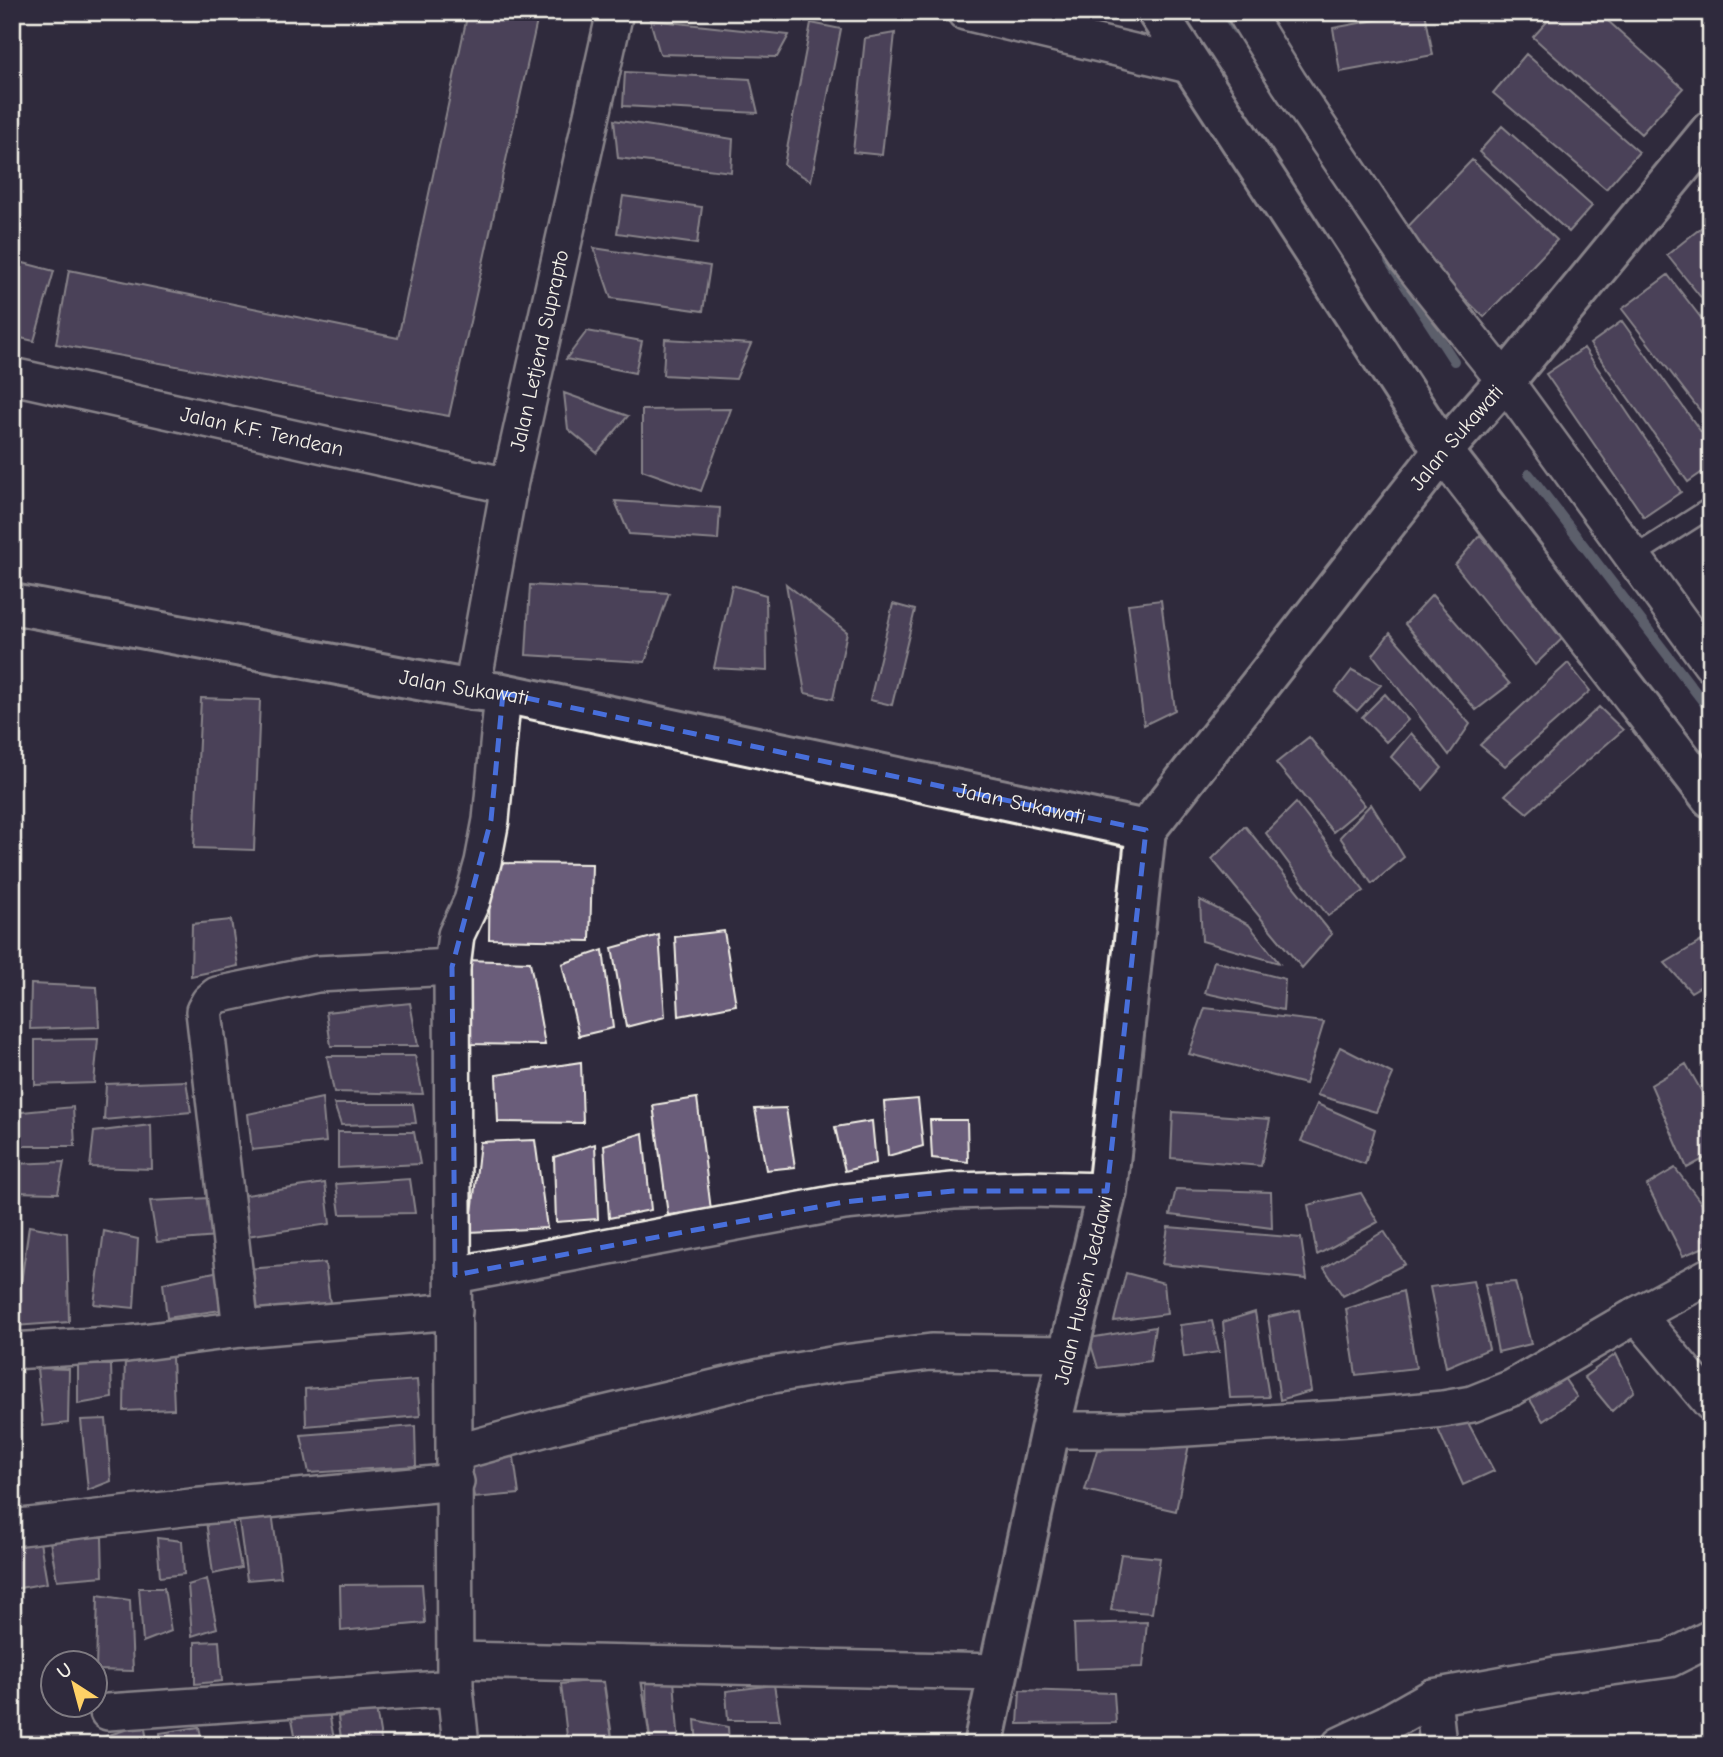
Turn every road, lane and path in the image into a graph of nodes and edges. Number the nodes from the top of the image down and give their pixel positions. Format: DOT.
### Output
graph roads {
  1 [pos="615,12"];
  2 [pos="965,12"];
  3 [pos="1157,12"];
  4 [pos="1245,12"];
  5 [pos="1193,66"];
  6 [pos="1711,130"];
  7 [pos="12,376"];
  8 [pos="1500,386"];
  9 [pos="1443,451"];
  10 [pos="509,486"];
  11 [pos="1711,508"];
  12 [pos="1633,557"];
  13 [pos="12,604"];
  14 [pos="1711,664"];
  15 [pos="488,691"];
  16 [pos="1711,798"];
  17 [pos="1146,830"];
  18 [pos="452,967"];
  19 [pos="1107,1191"];
  20 [pos="455,1275"];
  21 [pos="1711,1275"];
  22 [pos="454,1311"];
  23 [pos="1637,1315"];
  24 [pos="241,1329"];
  25 [pos="12,1351"];
  26 [pos="1067,1354"];
  27 [pos="1711,1403"];
  28 [pos="1049,1430"];
  29 [pos="455,1468"];
  30 [pos="12,1528"];
  31 [pos="1711,1638"];
  32 [pos="620,1664"];
  33 [pos="999,1672"];
  34 [pos="456,1674"];
  35 [pos="1433,1696"];
  36 [pos="108,1712"];
  37 [pos="461,1745"];
  38 [pos="632,1745"];
  39 [pos="983,1745"];
  40 [pos="1340,1745"];
  41 [pos="1438,1745"];
  1 -- 10 [label="street, Jalan Letjend Suprapto"];
  2 -- 5 [label="street"];
  3 -- 5 [label="street"];
  4 -- 8 [label="street"];
  5 -- 9 [label="street"];
  6 -- 8 [label="street, Jalan Sukawati"];
  7 -- 10 [label="street, Jalan K.F. Tendean"];
  8 -- 9 [label="street, Jalan Sukawati"];
  8 -- 12 [label="street"];
  9 -- 16 [label="street"];
  9 -- 17 [label="street, Jalan Sukawati"];
  10 -- 15 [label="street, Jalan Letjend Suprapto"];
  11 -- 12 [label="lane"];
  12 -- 14 [label="street"];
  13 -- 15 [label="street, Jalan Sukawati"];
  15 -- 17 [label="street, Jalan Sukawati"];
  15 -- 18 [label="street, Jalan Letjend Suprapto"];
  17 -- 19 [label="street, Jalan Husein Jeddawi"];
  18 -- 20 [label="street, Jalan Letjend Suprapto"];
  18 -- 24 [label="street"];
  19 -- 20 [label="street"];
  19 -- 26 [label="street, Jalan Husein Jeddawi"];
  20 -- 22 [label="street, Jalan Letjend Suprapto"];
  21 -- 23 [label="street"];
  22 -- 24 [label="street"];
  22 -- 29 [label="street, Jalan Letjend Suprapto"];
  23 -- 27 [label="street"];
  23 -- 28 [label="street"];
  24 -- 25 [label="street"];
  26 -- 28 [label="street, Jalan Husein Jeddawi"];
  26 -- 29 [label="street"];
  28 -- 33 [label="street, Jalan Husein Jeddawi"];
  29 -- 30 [label="street"];
  29 -- 34 [label="street, Jalan Letjend Suprapto"];
  31 -- 35 [label="street"];
  32 -- 33 [label="street"];
  32 -- 34 [label="street"];
  32 -- 38 [label="street"];
  33 -- 39 [label="street, Jalan Husein Jeddawi"];
  34 -- 36 [label="street"];
  34 -- 37 [label="street, Jalan Letjend Suprapto"];
  35 -- 40 [label="street"];
  35 -- 41 [label="street"];
}
